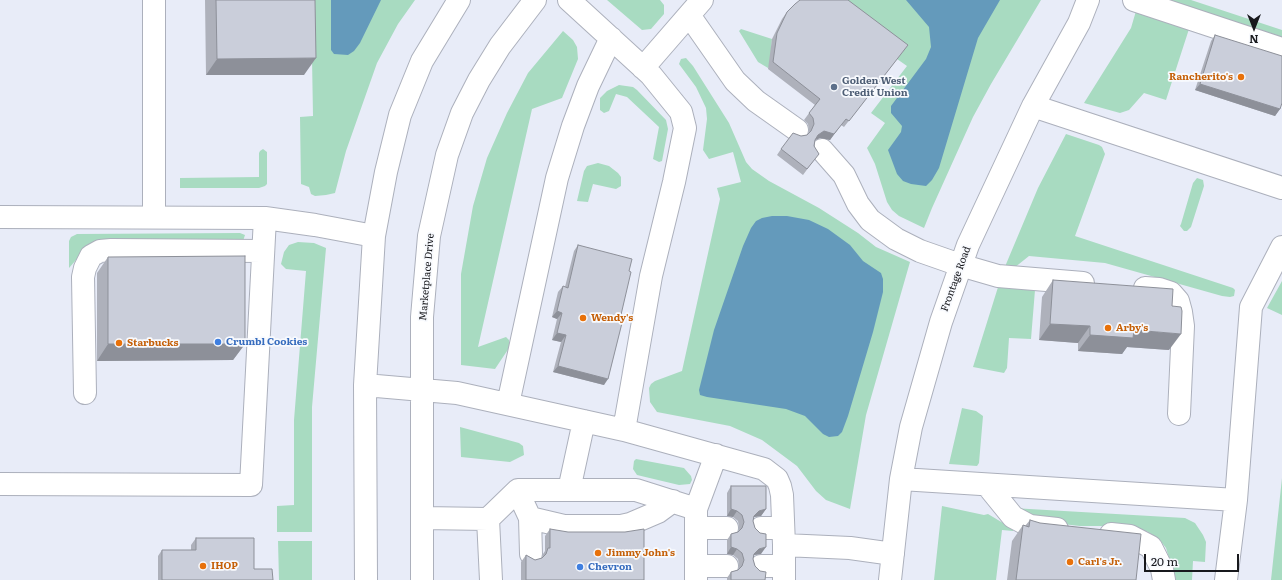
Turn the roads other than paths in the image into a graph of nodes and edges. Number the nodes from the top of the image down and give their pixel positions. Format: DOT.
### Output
graph roads {
  1 [pos="154,0"];
  2 [pos="459,0"];
  3 [pos="535,0"];
  4 [pos="569,0"];
  5 [pos="1088,0"];
  6 [pos="1134,0"];
  7 [pos="695,7"];
  8 [pos="611,38"];
  9 [pos="1282,49"];
  10 [pos="643,68"];
  11 [pos="1033,106"];
  12 [pos="796,130"];
  13 [pos="822,150"];
  14 [pos="1282,188"];
  15 [pos="0,217"];
  16 [pos="154,217"];
  17 [pos="265,218"];
  18 [pos="374,236"];
  19 [pos="1282,247"];
  20 [pos="263,251"];
  21 [pos="960,266"];
  22 [pos="365,385"];
  23 [pos="423,390"];
  24 [pos="85,393"];
  25 [pos="508,404"];
  26 [pos="1179,414"];
  27 [pos="584,421"];
  28 [pos="624,430"];
  29 [pos="716,455"];
  30 [pos="901,480"];
  31 [pos="0,484"];
  32 [pos="986,485"];
  33 [pos="518,490"];
  34 [pos="569,490"];
  35 [pos="1236,500"];
  36 [pos="673,501"];
  37 [pos="422,518"];
  38 [pos="530,518"];
  39 [pos="696,518"];
  40 [pos="488,519"];
  41 [pos="727,528"];
  42 [pos="761,528"];
  43 [pos="784,536"];
  44 [pos="530,554"];
  45 [pos="893,554"];
  46 [pos="727,566"];
  47 [pos="761,566"];
  48 [pos="696,573"];
  49 [pos="784,573"];
  50 [pos="366,580"];
  51 [pos="422,580"];
  52 [pos="491,580"];
  53 [pos="890,580"];
  54 [pos="1164,580"];
  55 [pos="1226,580"];
  1 -- 16 [label="street"];
  2 -- 18 [label="street"];
  3 -- 23 [label="street, Marketplace Drive"];
  4 -- 8 [label="street"];
  5 -- 11 [label="street, Frontage Road"];
  6 -- 9 [label="street"];
  7 -- 10 [label="street"];
  7 -- 12 [label="street"];
  8 -- 10 [label="street"];
  8 -- 25 [label="street"];
  10 -- 28 [label="street"];
  11 -- 14 [label="street"];
  11 -- 21 [label="street, Frontage Road"];
  13 -- 21 [label="street"];
  15 -- 16 [label="street"];
  16 -- 17 [label="street"];
  17 -- 18 [label="street"];
  17 -- 20 [label="street"];
  18 -- 22 [label="street"];
  19 -- 35 [label="street"];
  20 -- 24 [label="street"];
  20 -- 31 [label="street"];
  21 -- 26 [label="street"];
  21 -- 30 [label="street, Frontage Road"];
  22 -- 23 [label="street"];
  22 -- 50 [label="street"];
  23 -- 25 [label="street"];
  23 -- 37 [label="street, Marketplace Drive"];
  25 -- 27 [label="street"];
  27 -- 28 [label="street"];
  27 -- 34 [label="street"];
  28 -- 29 [label="street"];
  29 -- 39 [label="street"];
  29 -- 43 [label="street"];
  30 -- 32 [label="street"];
  30 -- 45 [label="street, Frontage Road"];
  32 -- 35 [label="street"];
  32 -- 54 [label="street"];
  33 -- 34 [label="street"];
  33 -- 38 [label="street"];
  33 -- 40 [label="street"];
  34 -- 36 [label="street"];
  35 -- 55 [label="street"];
  36 -- 38 [label="street"];
  36 -- 39 [label="street"];
  37 -- 40 [label="street"];
  37 -- 51 [label="street, Marketplace Drive"];
  38 -- 44 [label="street"];
  39 -- 41 [label="street"];
  39 -- 48 [label="street"];
  40 -- 52 [label="street"];
  42 -- 43 [label="street"];
  43 -- 45 [label="street"];
  43 -- 49 [label="street"];
  45 -- 53 [label="street, Frontage Road"];
  46 -- 48 [label="street"];
  47 -- 49 [label="street"];
}
